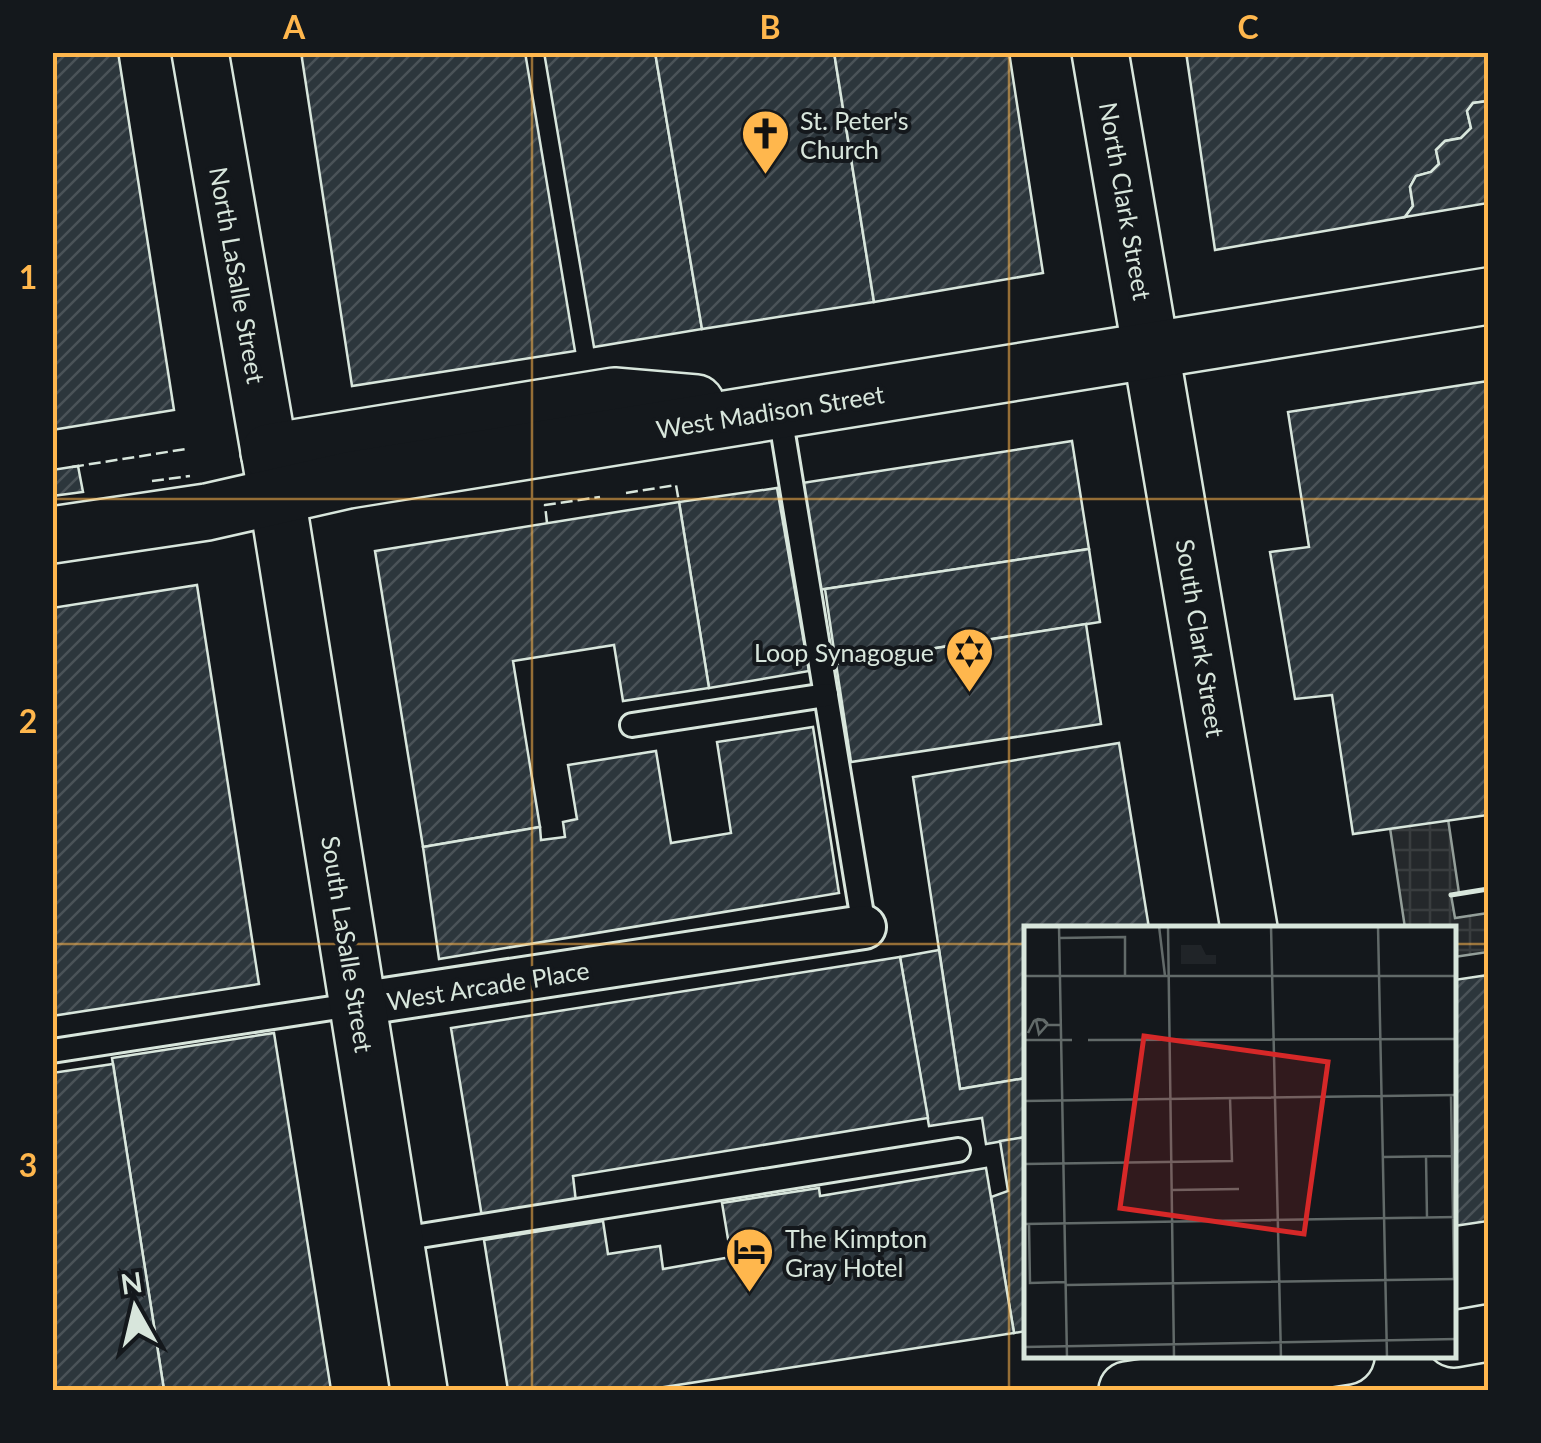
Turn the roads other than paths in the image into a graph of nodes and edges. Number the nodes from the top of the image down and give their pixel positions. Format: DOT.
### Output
graph roads {
  1 [pos="200,52"];
  2 [pos="1100,52"];
  3 [pos="1488,296"];
  4 [pos="1153,348"];
  5 [pos="779,409"];
  6 [pos="273,474"];
  7 [pos="52,535"];
  8 [pos="826,695"];
  9 [pos="632,725"];
  10 [pos="1249,926"];
  11 [pos="864,927"];
  12 [pos="358,1004"];
  13 [pos="52,1052"];
  14 [pos="958,1150"];
  15 [pos="395,1240"];
  16 [pos="1488,1333"];
  17 [pos="1456,1338"];
  18 [pos="1326,1366"];
  19 [pos="419,1390"];
  20 [pos="1127,1390"];
  1 -- 6 [label="main road, North LaSalle Street"];
  2 -- 4 [label="main road, North Clark Street"];
  3 -- 4 [label="main road, West Madison Street"];
  4 -- 5 [label="main road, West Madison Street"];
  4 -- 10 [label="main road, South Clark Street"];
  5 -- 6 [label="main road, West Madison Street"];
  5 -- 8 [label="lane"];
  6 -- 7 [label="main road, West Madison Street"];
  6 -- 12 [label="main road, South LaSalle Street"];
  8 -- 9 [label="lane"];
  8 -- 11 [label="lane"];
  11 -- 12 [label="street, West Arcade Place"];
  12 -- 13 [label="lane, West Arcade Place"];
  12 -- 15 [label="main road, South LaSalle Street"];
  14 -- 15 [label="lane"];
  15 -- 19 [label="main road, South LaSalle Street"];
  16 -- 17 [label="main road"];
  18 -- 20 [label="main road"];
}
